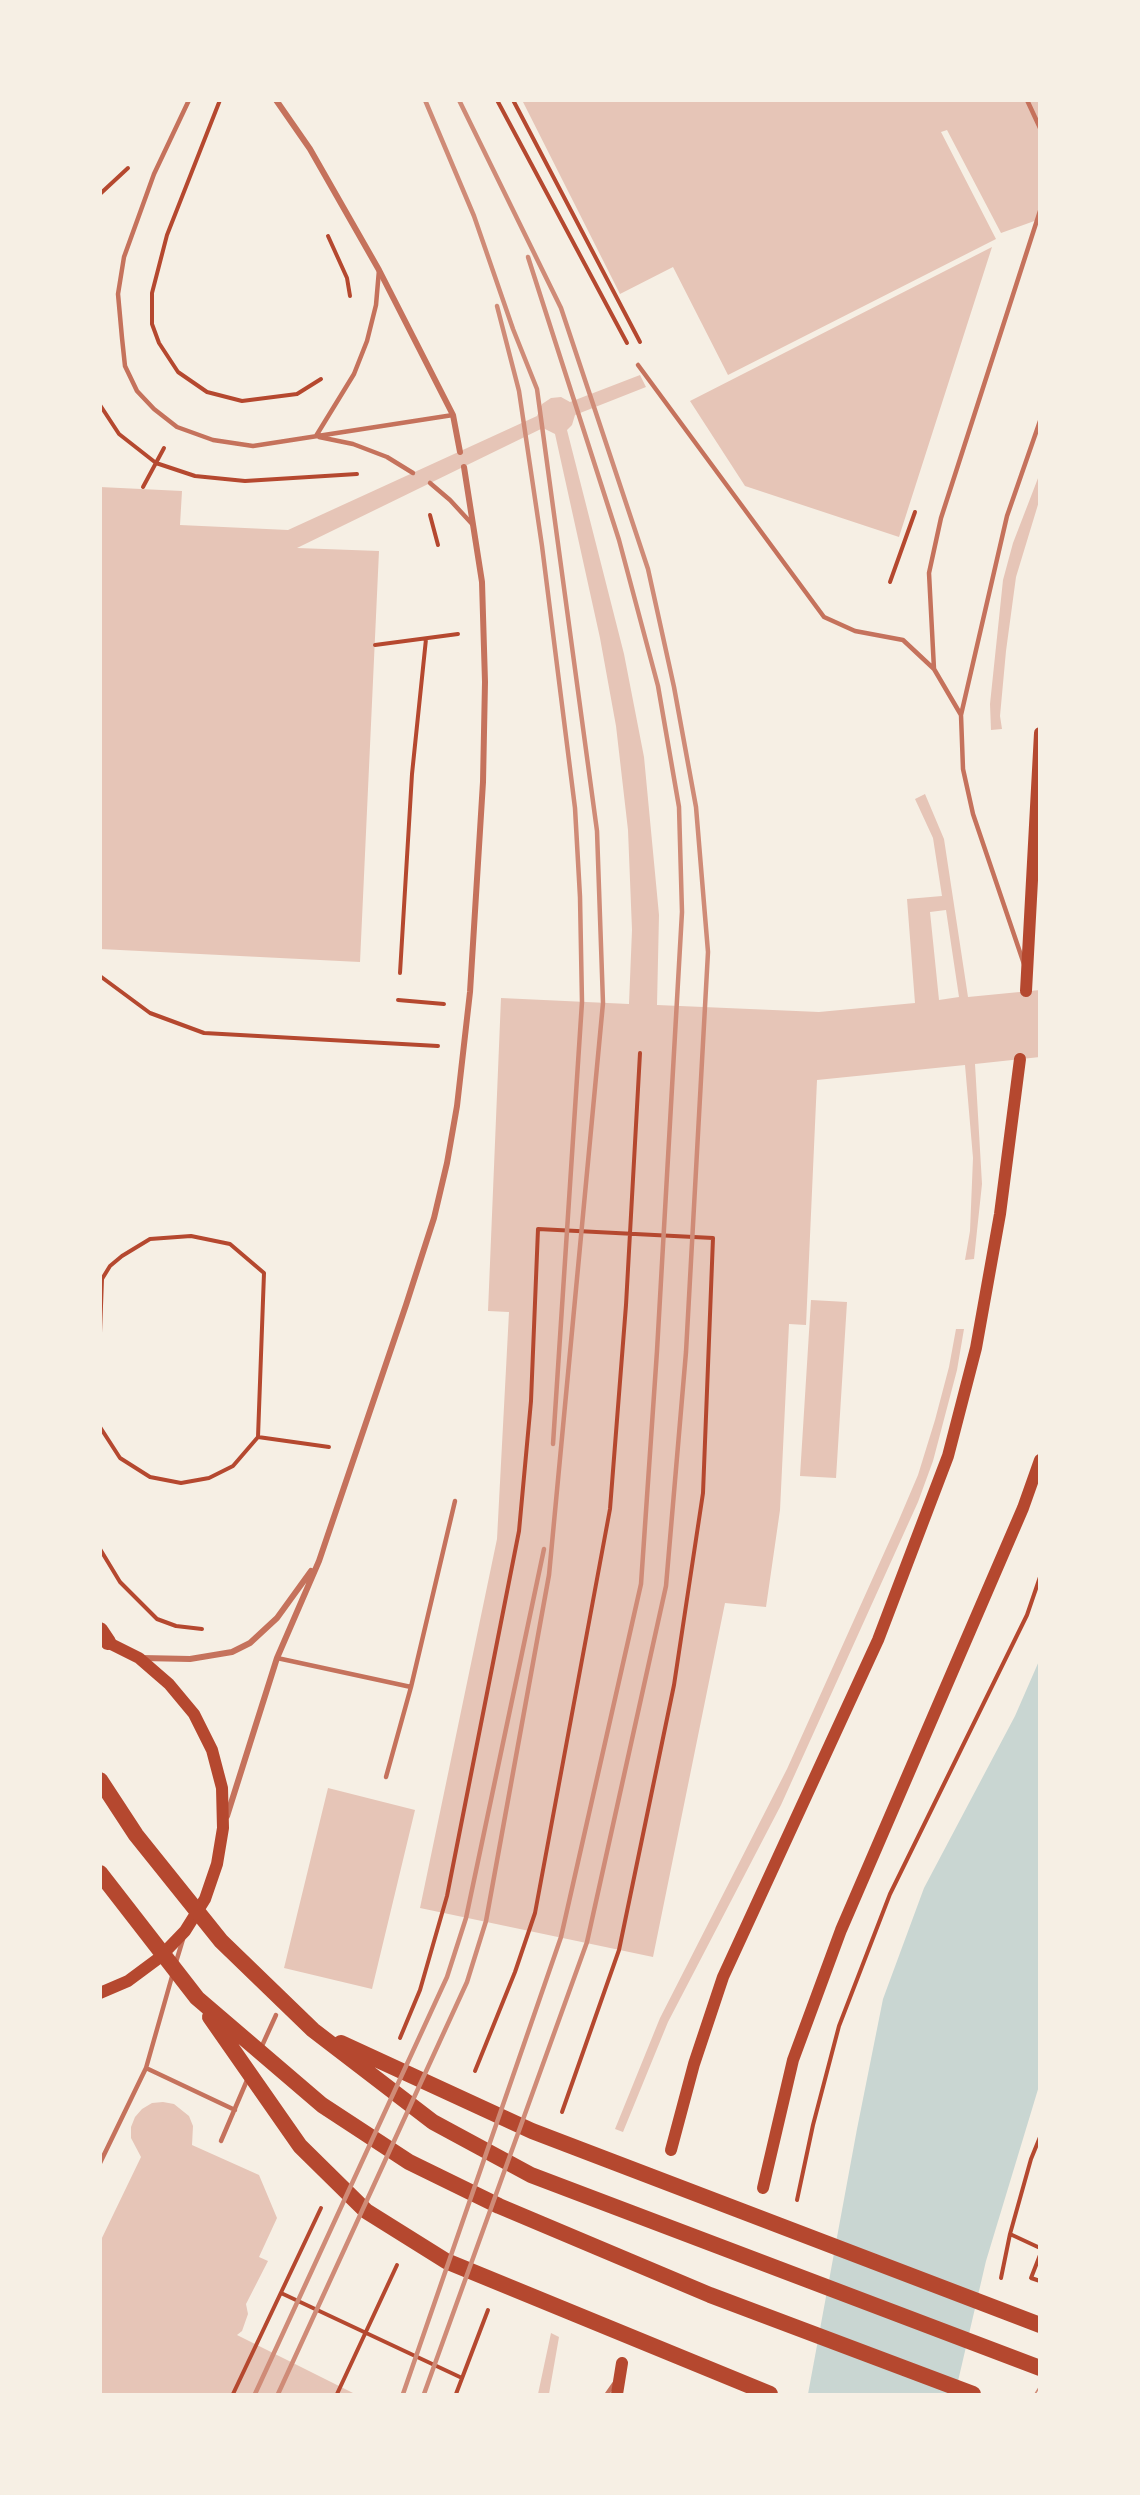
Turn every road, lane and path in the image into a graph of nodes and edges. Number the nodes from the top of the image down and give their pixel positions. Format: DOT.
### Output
graph roads {
  1 [pos="189,100"];
  2 [pos="220,100"];
  3 [pos="276,100"];
  4 [pos="498,100"];
  5 [pos="513,100"];
  6 [pos="1027,100"];
  7 [pos="1040,128"];
  8 [pos="132,159"];
  9 [pos="100,194"];
  10 [pos="1040,211"];
  11 [pos="326,232"];
  12 [pos="380,270"];
  13 [pos="351,300"];
  14 [pos="640,343"];
  15 [pos="638,365"];
  16 [pos="328,371"];
  17 [pos="453,415"];
  18 [pos="1040,421"];
  19 [pos="177,427"];
  20 [pos="316,436"];
  21 [pos="460,452"];
  22 [pos="464,467"];
  23 [pos="413,473"];
  24 [pos="430,483"];
  25 [pos="143,487"];
  26 [pos="429,511"];
  27 [pos="475,527"];
  28 [pos="907,537"];
  29 [pos="438,545"];
  30 [pos="890,582"];
  31 [pos="484,631"];
  32 [pos="426,639"];
  33 [pos="375,645"];
  34 [pos="934,669"];
  35 [pos="961,715"];
  36 [pos="1040,733"];
  37 [pos="400,973"];
  38 [pos="100,976"];
  39 [pos="1028,978"];
  40 [pos="1026,991"];
  41 [pos="398,1000"];
  42 [pos="443,1015"];
  43 [pos="440,1036"];
  44 [pos="438,1046"];
  45 [pos="640,1053"];
  46 [pos="437,1057"];
  47 [pos="1020,1059"];
  48 [pos="630,1235"];
  49 [pos="100,1333"];
  50 [pos="100,1427"];
  51 [pos="333,1436"];
  52 [pos="258,1437"];
  53 [pos="329,1447"];
  54 [pos="325,1458"];
  55 [pos="1040,1460"];
  56 [pos="455,1501"];
  57 [pos="100,1549"];
  58 [pos="319,1561"];
  59 [pos="1040,1577"];
  60 [pos="206,1630"];
  61 [pos="103,1637"];
  62 [pos="139,1658"];
  63 [pos="277,1658"];
  64 [pos="411,1687"];
  65 [pos="386,1777"];
  66 [pos="100,1780"];
  67 [pos="223,1828"];
  68 [pos="100,1873"];
  69 [pos="185,1931"];
  70 [pos="100,1993"];
  71 [pos="197,1998"];
  72 [pos="276,2015"];
  73 [pos="313,2030"];
  74 [pos="399,2040"];
  75 [pos="257,2057"];
  76 [pos="146,2068"];
  77 [pos="253,2068"];
  78 [pos="471,2081"];
  79 [pos="235,2110"];
  80 [pos="561,2112"];
  81 [pos="1040,2137"];
  82 [pos="221,2141"];
  83 [pos="672,2150"];
  84 [pos="100,2163"];
  85 [pos="762,2188"];
  86 [pos="797,2200"];
  87 [pos="324,2202"];
  88 [pos="1010,2234"];
  89 [pos="1040,2248"];
  90 [pos="1040,2255"];
  91 [pos="401,2256"];
  92 [pos="1001,2278"];
  93 [pos="1040,2281"];
  94 [pos="281,2293"];
  95 [pos="491,2300"];
  96 [pos="1038,2324"];
  97 [pos="622,2363"];
  98 [pos="1040,2368"];
  99 [pos="620,2376"];
  100 [pos="462,2378"];
  101 [pos="233,2394"];
  102 [pos="337,2394"];
  103 [pos="456,2394"];
  104 [pos="607,2394"];
  105 [pos="617,2394"];
  106 [pos="770,2394"];
  107 [pos="973,2394"];
  1 -- 19 [label="lane"];
  2 -- 16 [label="path"];
  3 -- 12 [label="street"];
  4 -- 15 [label="path"];
  5 -- 14 [label="path"];
  6 -- 7 [label="lane"];
  8 -- 9 [label="path"];
  10 -- 34 [label="lane"];
  11 -- 13 [label="path"];
  12 -- 17 [label="street"];
  12 -- 20 [label="lane"];
  15 -- 34 [label="lane"];
  17 -- 20 [label="lane"];
  17 -- 21 [label="street"];
  18 -- 35 [label="lane"];
  19 -- 20 [label="lane"];
  19 -- 25 [label="path"];
  20 -- 23 [label="lane"];
  22 -- 27 [label="street"];
  24 -- 27 [label="lane"];
  26 -- 29 [label="path"];
  27 -- 31 [label="street"];
  28 -- 30 [label="path"];
  31 -- 32 [label="path"];
  31 -- 58 [label="street"];
  32 -- 33 [label="path"];
  32 -- 37 [label="path"];
  34 -- 35 [label="lane"];
  35 -- 39 [label="lane"];
  36 -- 39 [label="main road"];
  38 -- 44 [label="path"];
  39 -- 40 [label="main road"];
  41 -- 42 [label="path"];
  43 -- 44 [label="path"];
  44 -- 46 [label="path"];
  45 -- 48 [label="path"];
  47 -- 83 [label="main road"];
  48 -- 74 [label="path"];
  48 -- 78 [label="path"];
  48 -- 80 [label="path"];
  49 -- 52 [label="path"];
  50 -- 52 [label="path"];
  51 -- 53 [label="path"];
  52 -- 53 [label="path"];
  53 -- 54 [label="path"];
  55 -- 85 [label="main road"];
  56 -- 64 [label="lane"];
  57 -- 60 [label="path"];
  58 -- 62 [label="street"];
  58 -- 63 [label="street"];
  59 -- 86 [label="path"];
  61 -- 62 [label="main road"];
  62 -- 67 [label="main road"];
  63 -- 64 [label="lane"];
  63 -- 67 [label="street"];
  64 -- 65 [label="lane"];
  66 -- 73 [label="highway"];
  67 -- 69 [label="main road"];
  68 -- 71 [label="highway"];
  69 -- 70 [label="main road"];
  69 -- 76 [label="lane"];
  71 -- 106 [label="highway"];
  71 -- 107 [label="highway"];
  72 -- 75 [label="lane"];
  73 -- 96 [label="highway"];
  73 -- 98 [label="highway"];
  76 -- 79 [label="lane"];
  76 -- 84 [label="lane"];
  77 -- 79 [label="lane"];
  79 -- 82 [label="lane"];
  81 -- 88 [label="path"];
  87 -- 94 [label="path"];
  88 -- 89 [label="path"];
  88 -- 92 [label="path"];
  90 -- 93 [label="path"];
  91 -- 102 [label="path"];
  94 -- 100 [label="path"];
  94 -- 101 [label="path"];
  95 -- 100 [label="path"];
  97 -- 99 [label="main road"];
  99 -- 104 [label="lane"];
  99 -- 105 [label="main road"];
  100 -- 103 [label="path"];
}
